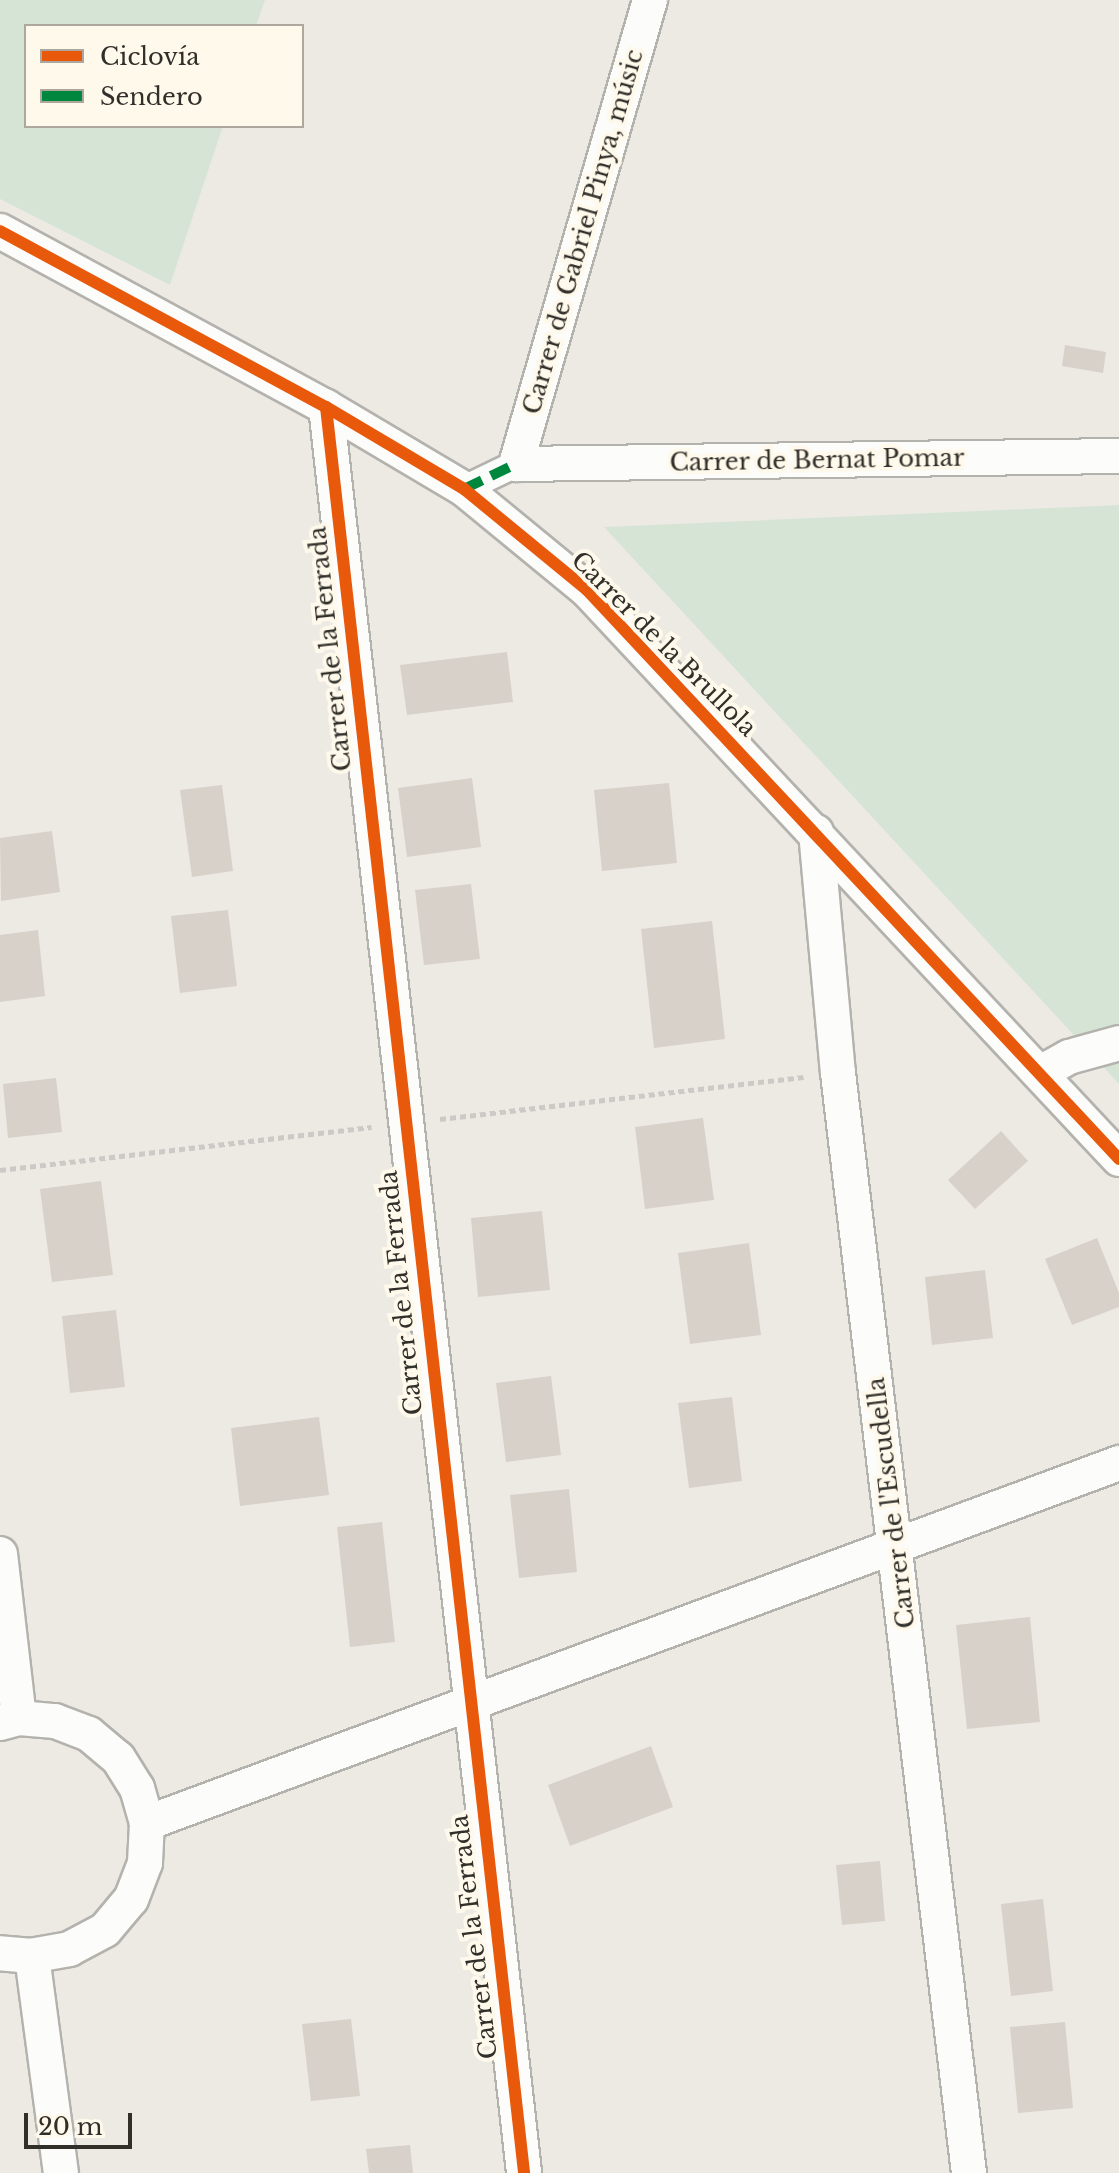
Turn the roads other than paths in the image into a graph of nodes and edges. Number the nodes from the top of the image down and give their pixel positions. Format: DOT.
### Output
graph roads {
  1 [pos="650,0"];
  2 [pos="0,231"];
  3 [pos="326,407"];
  4 [pos="1119,456"];
  5 [pos="516,464"];
  6 [pos="464,489"];
  7 [pos="816,832"];
  8 [pos="1119,1043"];
  9 [pos="1040,1073"];
  10 [pos="1119,1159"];
  11 [pos="1119,1463"];
  12 [pos="896,1546"];
  13 [pos="0,1554"];
  14 [pos="469,1704"];
  15 [pos="10,1721"];
  16 [pos="147,1823"];
  17 [pos="16,1954"];
  18 [pos="61,2173"];
  19 [pos="524,2173"];
  20 [pos="969,2173"];
  1 -- 5 [label="street, Carrer de Gabriel Pinya, músic"];
  2 -- 3 [label="street, Carrer de la Brullola"];
  3 -- 6 [label="street, Carrer de la Brullola"];
  3 -- 14 [label="street, Carrer de la Ferrada"];
  4 -- 5 [label="street, Carrer de Bernat Pomar"];
  5 -- 6 [label="street"];
  6 -- 7 [label="street, Carrer de la Brullola"];
  7 -- 9 [label="street, Carrer de la Brullola"];
  7 -- 12 [label="street, Carrer de l'Escudella"];
  8 -- 9 [label="street"];
  9 -- 10 [label="street, Carrer de la Brullola"];
  11 -- 12 [label="street"];
  12 -- 14 [label="street"];
  12 -- 20 [label="street, Carrer de l'Escudella"];
  13 -- 15 [label="street"];
  14 -- 16 [label="street"];
  14 -- 19 [label="street, Carrer de la Ferrada"];
  15 -- 16 [label="street"];
  16 -- 17 [label="street"];
  17 -- 18 [label="street"];
}
